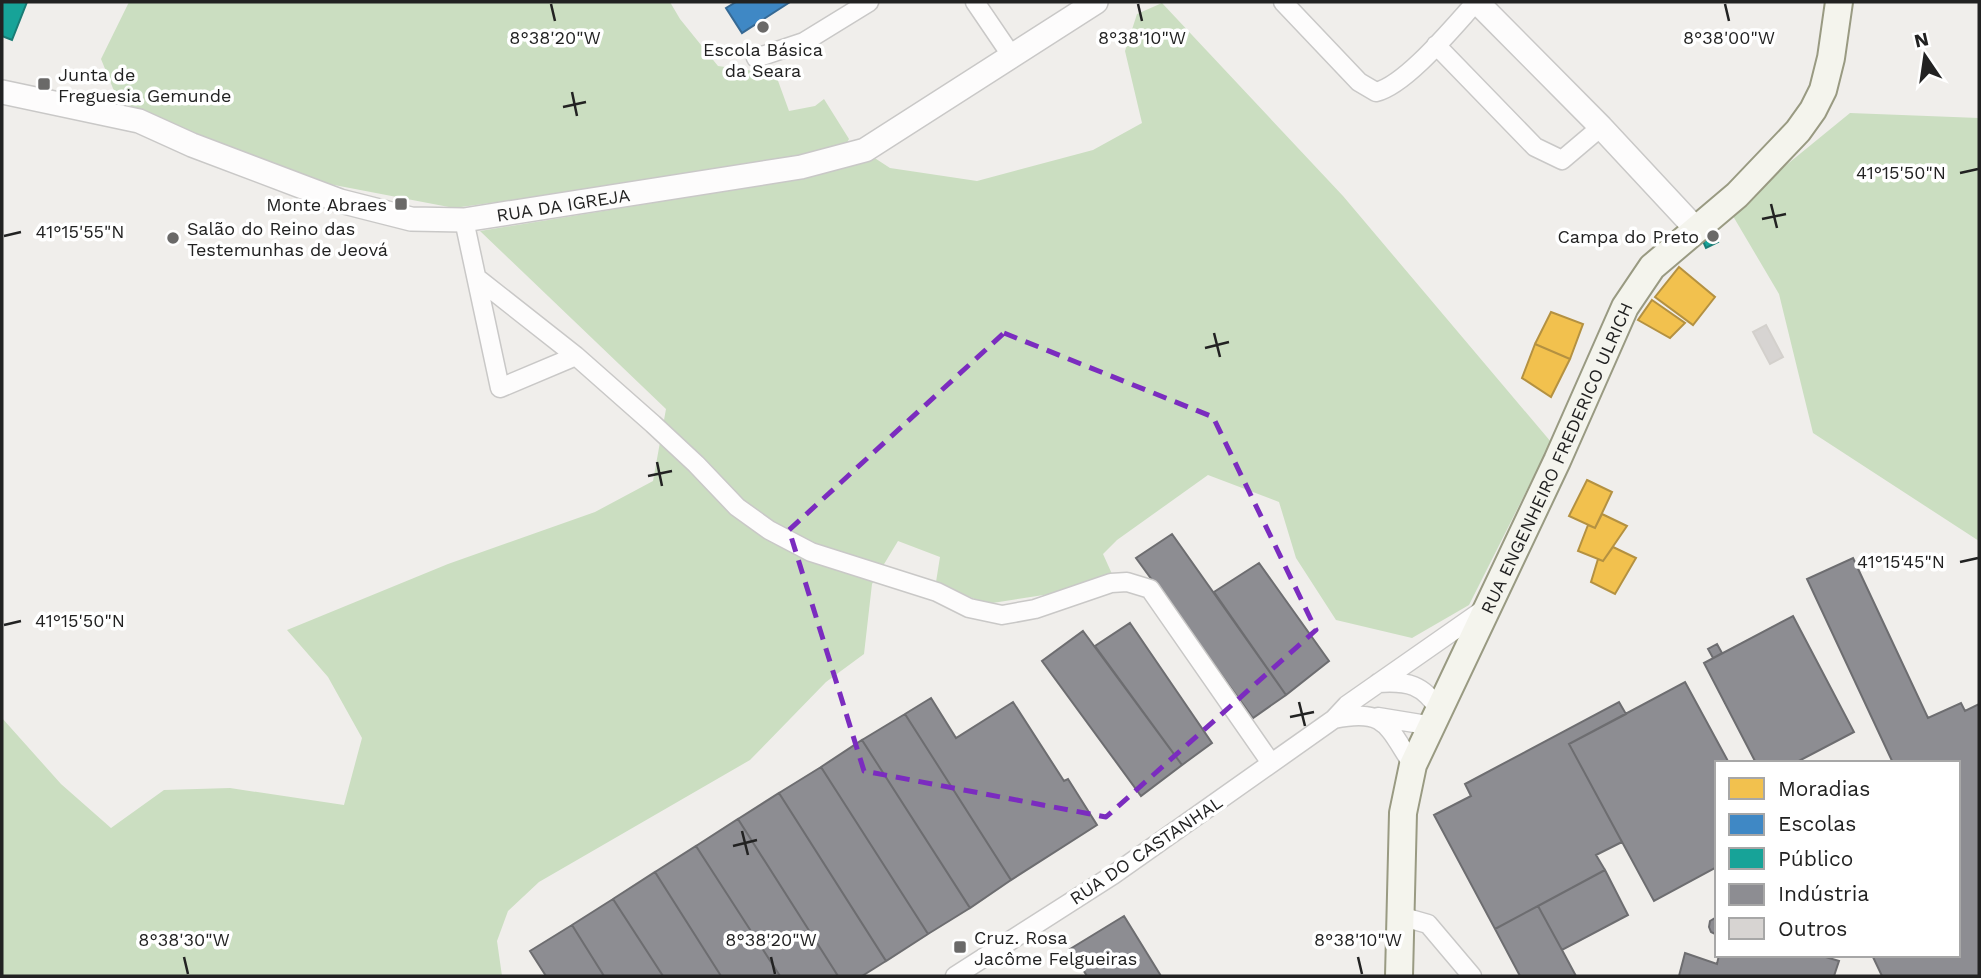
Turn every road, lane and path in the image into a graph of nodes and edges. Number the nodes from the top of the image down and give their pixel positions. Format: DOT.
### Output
graph roads {
  1 [pos="869,2"];
  2 [pos="975,2"];
  3 [pos="1096,2"];
  4 [pos="1283,2"];
  5 [pos="1477,2"];
  6 [pos="1839,2"];
  7 [pos="843,8"];
  8 [pos="1436,45"];
  9 [pos="1011,55"];
  10 [pos="756,58"];
  11 [pos="2,92"];
  12 [pos="1601,127"];
  13 [pos="464,220"];
  14 [pos="1696,229"];
  15 [pos="477,278"];
  16 [pos="576,356"];
  17 [pos="1487,607"];
  18 [pos="1378,683"];
  19 [pos="1374,716"];
  20 [pos="1436,718"];
  21 [pos="1334,719"];
  22 [pos="1271,764"];
  23 [pos="1413,765"];
  24 [pos="1401,916"];
  25 [pos="962,974"];
  26 [pos="1399,976"];
  27 [pos="1472,976"];
  1 -- 7 [label="street"];
  2 -- 9 [label="street"];
  3 -- 9 [label="street, RUA DA IGREJA"];
  4 -- 8 [label="street"];
  5 -- 8 [label="street"];
  5 -- 12 [label="street"];
  6 -- 14 [label="main road, RUA ENGENHEIRO FREDERICO ULRICH"];
  7 -- 10 [label="street"];
  8 -- 12 [label="street"];
  9 -- 13 [label="street, RUA DA IGREJA"];
  11 -- 13 [label="street, RUA DA IGREJA"];
  12 -- 14 [label="street"];
  13 -- 15 [label="street"];
  14 -- 17 [label="main road, RUA ENGENHEIRO FREDERICO ULRICH"];
  15 -- 16 [label="street"];
  15 -- 16 [label="street"];
  16 -- 22 [label="street"];
  17 -- 18 [label="street, RUA DO CASTANHAL"];
  17 -- 20 [label="main road, RUA ENGENHEIRO FREDERICO ULRICH"];
  18 -- 20 [label="street"];
  18 -- 21 [label="street, RUA DO CASTANHAL"];
  19 -- 20 [label="street, RUA DO CASTANHAL"];
  19 -- 21 [label="street, RUA DO CASTANHAL"];
  19 -- 23 [label="street"];
  20 -- 23 [label="main road, RUA ENGENHEIRO FREDERICO ULRICH"];
  21 -- 22 [label="street, RUA DO CASTANHAL"];
  22 -- 25 [label="street, RUA DO CASTANHAL"];
  23 -- 24 [label="main road, RUA ENGENHEIRO FREDERICO ULRICH"];
  24 -- 26 [label="main road, RUA ENGENHEIRO FREDERICO ULRICH"];
  24 -- 27 [label="street"];
}
